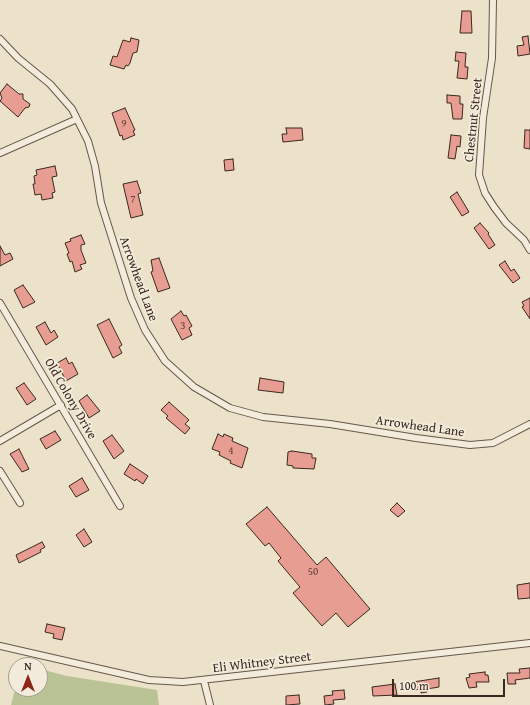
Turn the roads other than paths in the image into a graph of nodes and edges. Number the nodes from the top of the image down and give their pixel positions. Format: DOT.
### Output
graph roads {
  1 [pos="494,0"];
  2 [pos="0,39"];
  3 [pos="77,119"];
  4 [pos="0,153"];
  5 [pos="530,250"];
  6 [pos="0,302"];
  7 [pos="61,405"];
  8 [pos="530,424"];
  9 [pos="0,441"];
  10 [pos="0,472"];
  11 [pos="20,503"];
  12 [pos="120,506"];
  13 [pos="530,643"];
  14 [pos="0,646"];
  15 [pos="204,681"];
  16 [pos="210,705"];
  1 -- 5 [label="street, Chestnut Street"];
  2 -- 3 [label="street, Arrowhead Lane"];
  3 -- 4 [label="street"];
  3 -- 8 [label="street, Arrowhead Lane"];
  6 -- 7 [label="street, Old Colony Drive"];
  7 -- 9 [label="street"];
  7 -- 12 [label="street, Old Colony Drive"];
  10 -- 11 [label="street"];
  13 -- 15 [label="street, Eli Whitney Street"];
  14 -- 15 [label="street, Eli Whitney Street"];
  15 -- 16 [label="street"];
}
